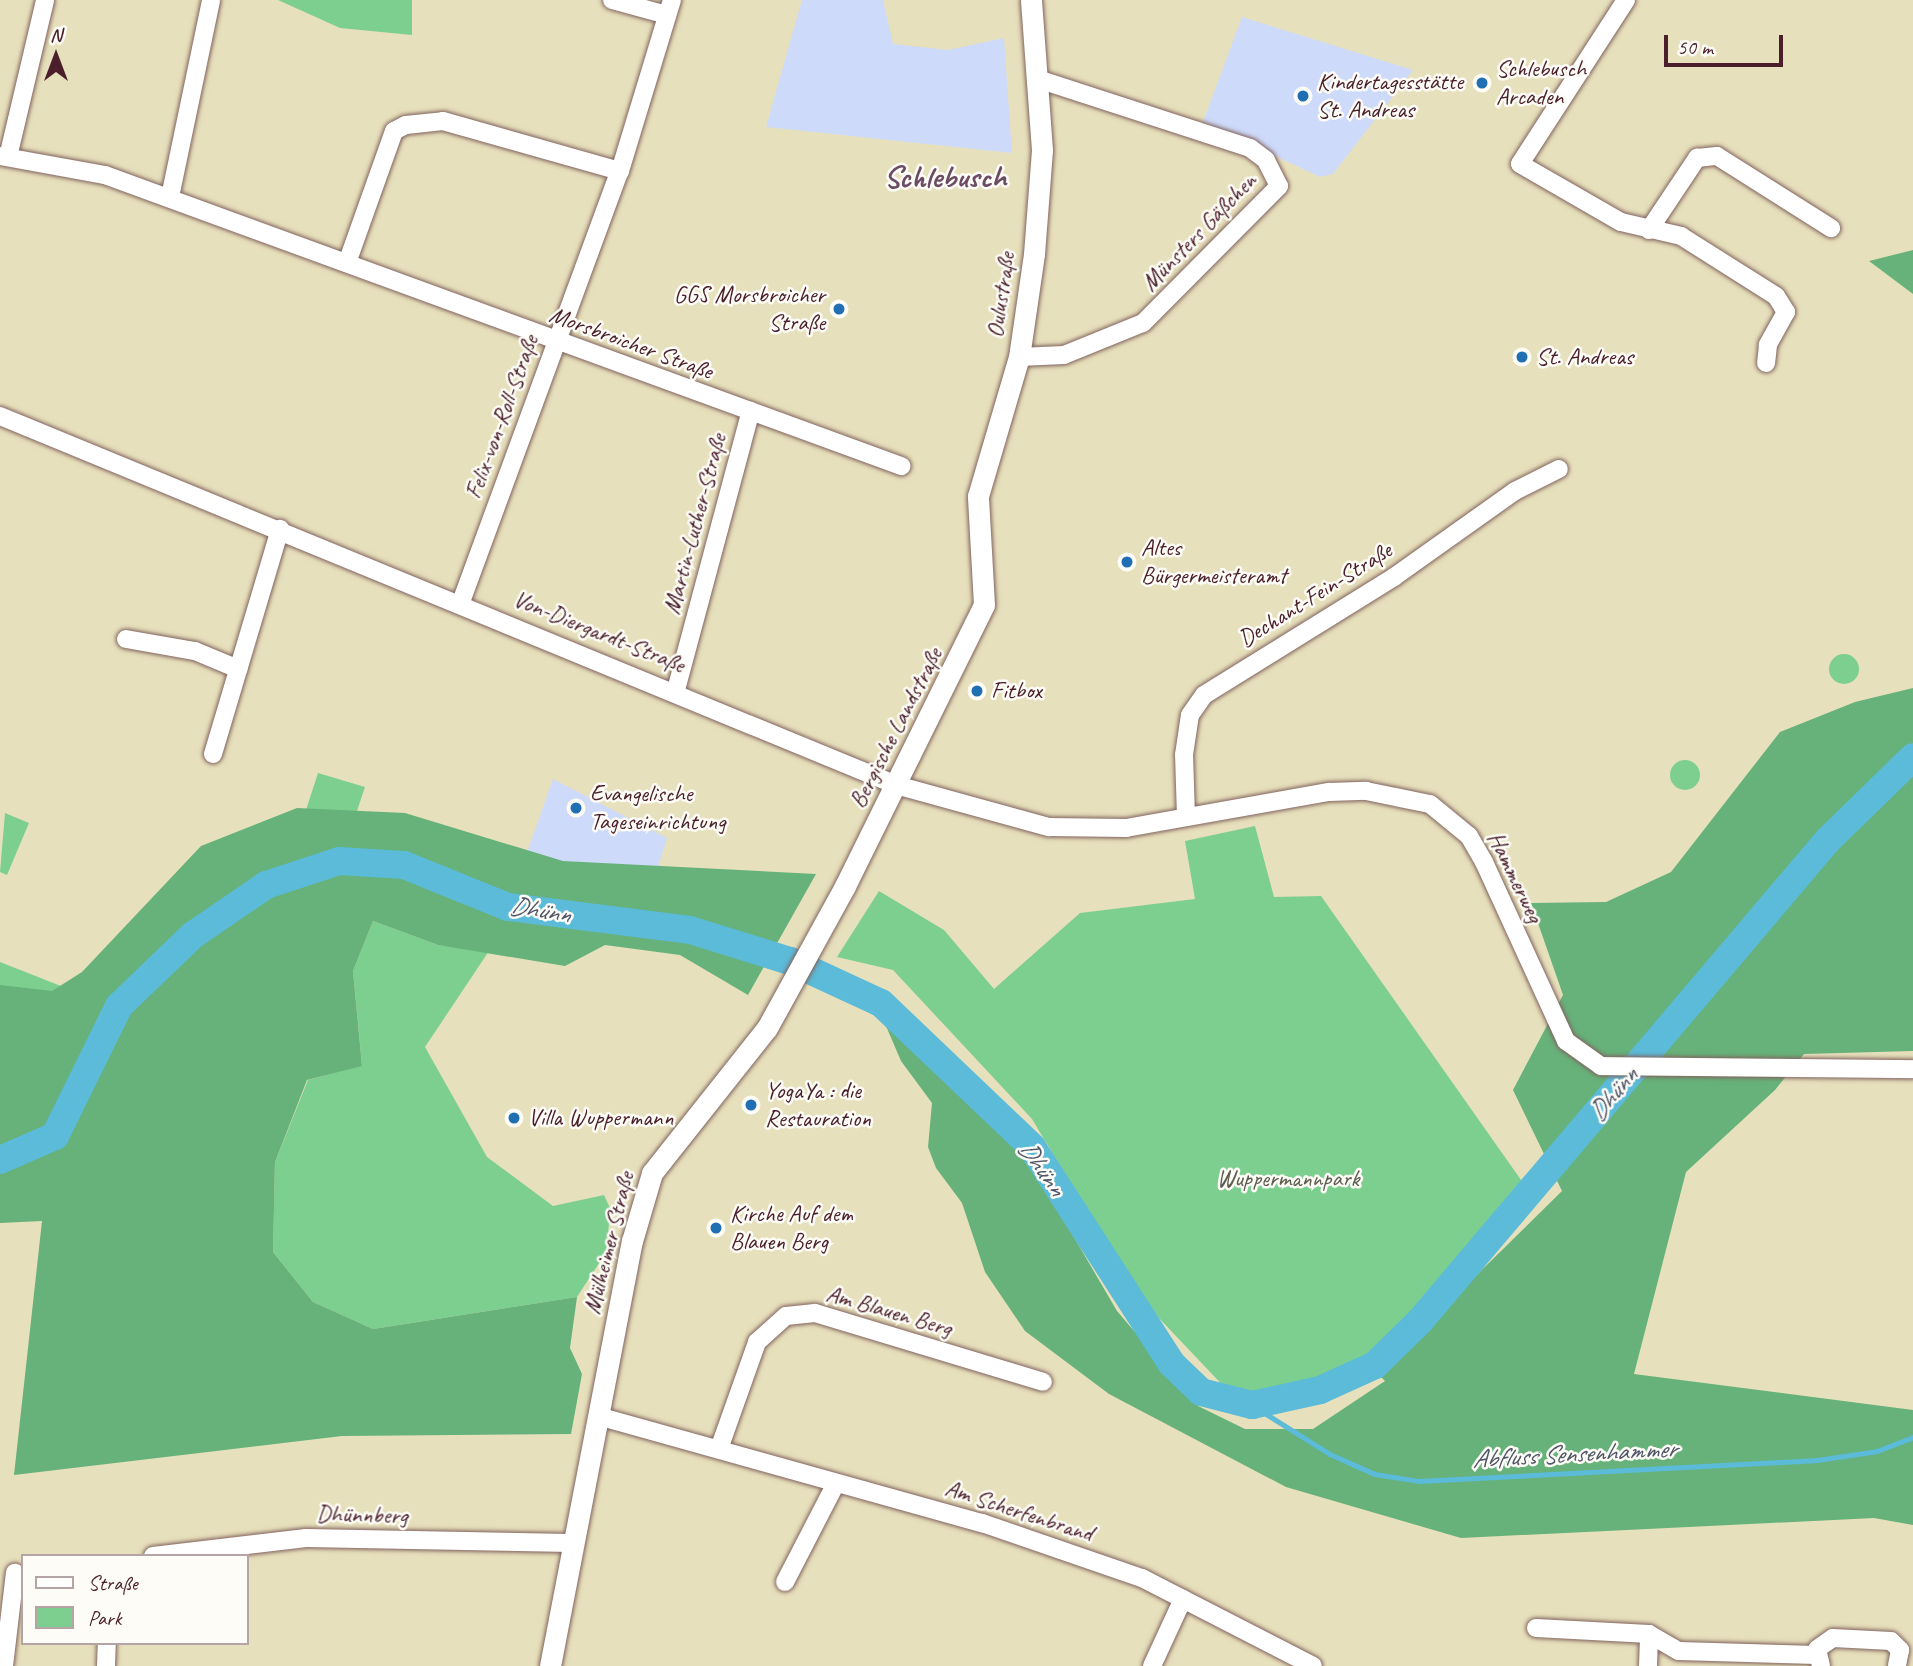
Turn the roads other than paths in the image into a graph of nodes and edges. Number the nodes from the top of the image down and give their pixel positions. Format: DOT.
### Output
graph roads {
  1 [pos="45,0"];
  2 [pos="211,0"];
  3 [pos="612,0"];
  4 [pos="1031,0"];
  5 [pos="1626,0"];
  6 [pos="670,7"];
  7 [pos="1038,79"];
  8 [pos="4,157"];
  9 [pos="620,171"];
  10 [pos="170,197"];
  11 [pos="1831,228"];
  12 [pos="1649,230"];
  13 [pos="347,264"];
  14 [pos="555,342"];
  15 [pos="1019,357"];
  16 [pos="1766,363"];
  17 [pos="751,411"];
  18 [pos="0,416"];
  19 [pos="901,466"];
  20 [pos="1559,469"];
  21 [pos="280,529"];
  22 [pos="986,591"];
  23 [pos="461,601"];
  24 [pos="126,639"];
  25 [pos="238,669"];
  26 [pos="676,690"];
  27 [pos="213,754"];
  28 [pos="896,785"];
  29 [pos="1186,817"];
  30 [pos="845,886"];
  31 [pos="1913,1069"];
  32 [pos="1043,1382"];
  33 [pos="598,1416"];
  34 [pos="719,1449"];
  35 [pos="836,1483"];
  36 [pos="571,1543"];
  37 [pos="170,1554"];
  38 [pos="13,1573"];
  39 [pos="785,1582"];
  40 [pos="1183,1599"];
  41 [pos="1536,1628"];
  42 [pos="1649,1634"];
  43 [pos="1905,1643"];
  44 [pos="107,1645"];
  45 [pos="1819,1660"];
  46 [pos="4,1666"];
  47 [pos="106,1666"];
  48 [pos="550,1666"];
  49 [pos="1152,1666"];
  50 [pos="1313,1666"];
  51 [pos="1648,1666"];
  52 [pos="1898,1666"];
  1 -- 8 [label="street, Morsbroicher Straße"];
  2 -- 10 [label="street"];
  3 -- 6 [label="street, Felix-von-Roll-Straße"];
  4 -- 7 [label="main road, Oulustraße"];
  5 -- 12 [label="street"];
  6 -- 9 [label="street, Felix-von-Roll-Straße"];
  7 -- 15 [label="main road, Oulustraße"];
  7 -- 15 [label="street, Münsters Gäßchen"];
  8 -- 10 [label="street, Morsbroicher Straße"];
  9 -- 13 [label="street"];
  9 -- 14 [label="street, Felix-von-Roll-Straße"];
  10 -- 13 [label="street, Morsbroicher Straße"];
  11 -- 12 [label="street"];
  12 -- 16 [label="street"];
  13 -- 14 [label="street, Morsbroicher Straße"];
  14 -- 17 [label="street, Morsbroicher Straße"];
  14 -- 23 [label="street, Felix-von-Roll-Straße"];
  15 -- 22 [label="main road, Oulustraße"];
  17 -- 19 [label="street, Morsbroicher Straße"];
  17 -- 26 [label="street, Martin-Luther-Straße"];
  18 -- 21 [label="street, Von-Diergardt-Straße"];
  20 -- 29 [label="street, Dechant-Fein-Straße"];
  21 -- 23 [label="street, Von-Diergardt-Straße"];
  21 -- 25 [label="street"];
  22 -- 28 [label="main road, Bergische Landstraße"];
  23 -- 26 [label="street, Von-Diergardt-Straße"];
  24 -- 25 [label="street"];
  25 -- 27 [label="street"];
  26 -- 28 [label="street, Von-Diergardt-Straße"];
  28 -- 29 [label="street, Hammerweg"];
  28 -- 30 [label="main road, Bergische Landstraße"];
  29 -- 31 [label="street, Hammerweg"];
  30 -- 33 [label="main road, Mülheimer Straße"];
  32 -- 34 [label="street, Am Blauen Berg"];
  33 -- 34 [label="street, Am Scherfenbrand"];
  33 -- 36 [label="main road, Mülheimer Straße"];
  34 -- 35 [label="street, Am Scherfenbrand"];
  35 -- 39 [label="street"];
  35 -- 40 [label="street, Am Scherfenbrand"];
  36 -- 37 [label="street, Dhünnberg"];
  36 -- 48 [label="main road, Mülheimer Straße"];
  38 -- 46 [label="street"];
  40 -- 49 [label="street"];
  40 -- 50 [label="street, Am Scherfenbrand"];
  41 -- 42 [label="street"];
  42 -- 45 [label="street"];
  42 -- 51 [label="street"];
  43 -- 45 [label="street"];
  43 -- 52 [label="street"];
  44 -- 47 [label="street"];
}
